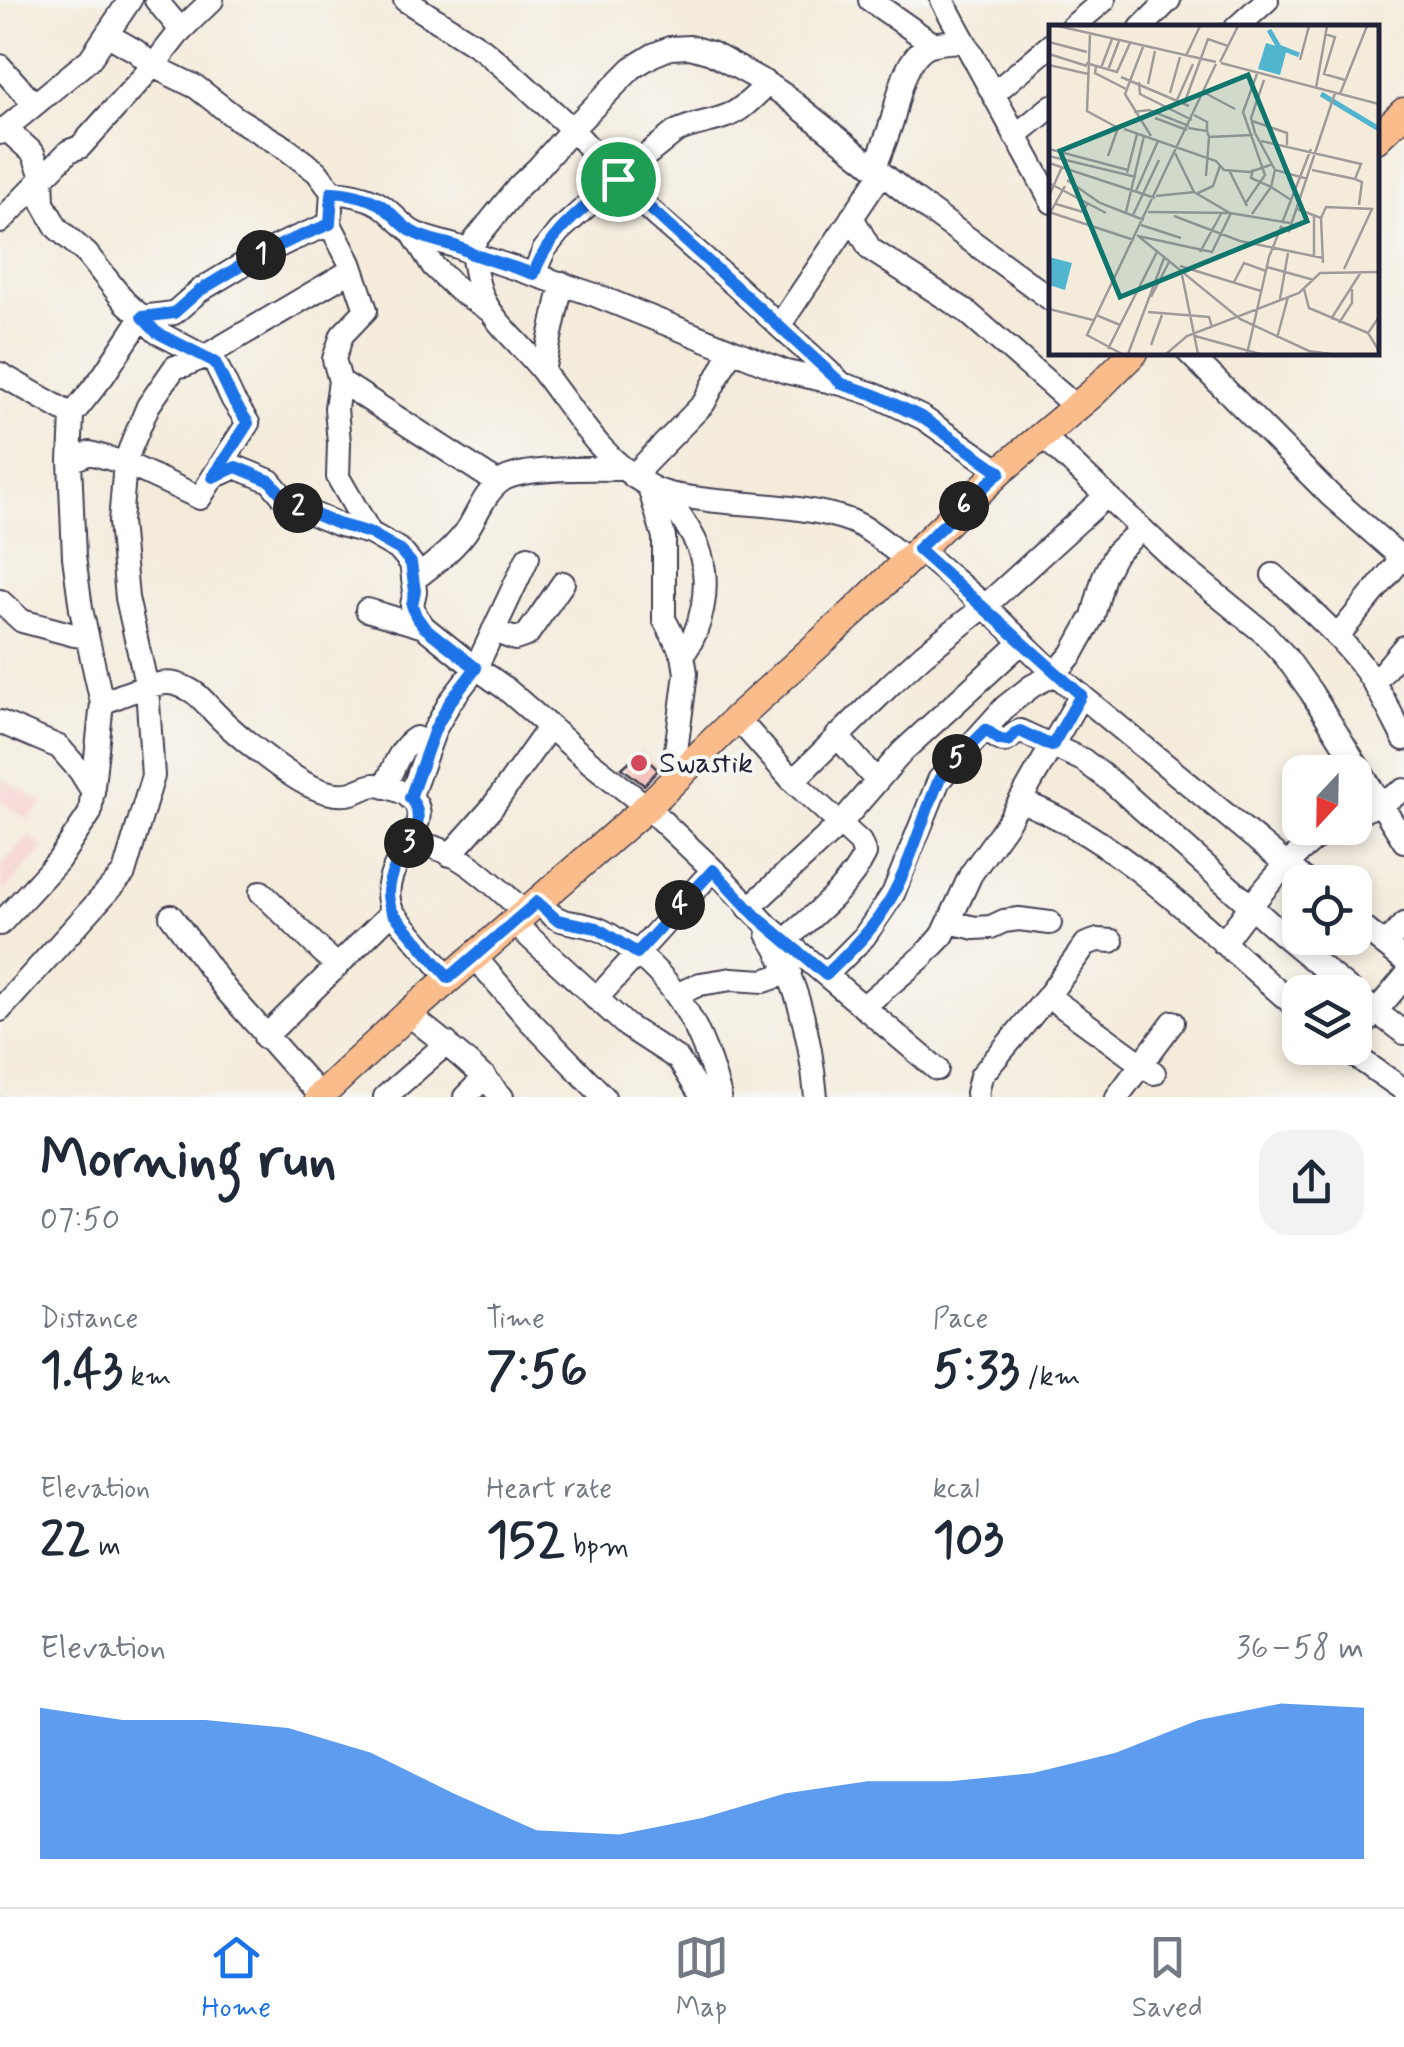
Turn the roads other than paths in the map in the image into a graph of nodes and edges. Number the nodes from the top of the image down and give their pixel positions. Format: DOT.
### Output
graph roads {
  1 [pos="130,0"];
  2 [pos="156,0"];
  3 [pos="212,0"];
  4 [pos="404,0"];
  5 [pos="870,0"];
  6 [pos="942,0"];
  7 [pos="1104,0"];
  8 [pos="1169,0"];
  9 [pos="1267,0"];
  10 [pos="1075,25"];
  11 [pos="1144,25"];
  12 [pos="1239,25"];
  13 [pos="181,30"];
  14 [pos="108,36"];
  15 [pos="964,40"];
  16 [pos="933,44"];
  17 [pos="1049,47"];
  18 [pos="0,66"];
  19 [pos="154,66"];
  20 [pos="768,84"];
  21 [pos="993,94"];
  22 [pos="34,104"];
  23 [pos="1049,108"];
  24 [pos="1404,112"];
  25 [pos="572,129"];
  26 [pos="2,131"];
  27 [pos="1015,136"];
  28 [pos="1379,136"];
  29 [pos="879,170"];
  30 [pos="42,176"];
  31 [pos="618,179"];
  32 [pos="332,192"];
  33 [pos="1049,192"];
  34 [pos="852,217"];
  35 [pos="0,222"];
  36 [pos="330,224"];
  37 [pos="411,231"];
  38 [pos="470,252"];
  39 [pos="352,270"];
  40 [pos="534,274"];
  41 [pos="562,284"];
  42 [pos="1049,298"];
  43 [pos="492,312"];
  44 [pos="142,317"];
  45 [pos="779,326"];
  46 [pos="731,351"];
  47 [pos="1130,355"];
  48 [pos="1191,355"];
  49 [pos="204,356"];
  50 [pos="543,371"];
  51 [pos="0,374"];
  52 [pos="340,381"];
  53 [pos="842,384"];
  54 [pos="1076,407"];
  55 [pos="72,416"];
  56 [pos="1042,436"];
  57 [pos="70,460"];
  58 [pos="126,464"];
  59 [pos="1000,472"];
  60 [pos="213,477"];
  61 [pos="643,481"];
  62 [pos="498,483"];
  63 [pos="1106,496"];
  64 [pos="1141,529"];
  65 [pos="370,533"];
  66 [pos="913,555"];
  67 [pos="528,557"];
  68 [pos="1403,559"];
  69 [pos="1273,575"];
  70 [pos="413,580"];
  71 [pos="563,583"];
  72 [pos="0,601"];
  73 [pos="984,606"];
  74 [pos="366,610"];
  75 [pos="424,627"];
  76 [pos="493,631"];
  77 [pos="87,637"];
  78 [pos="1337,637"];
  79 [pos="1022,642"];
  80 [pos="1404,647"];
  81 [pos="683,655"];
  82 [pos="476,668"];
  83 [pos="1055,674"];
  84 [pos="1374,682"];
  85 [pos="148,688"];
  86 [pos="1081,695"];
  87 [pos="102,703"];
  88 [pos="738,718"];
  89 [pos="0,722"];
  90 [pos="550,726"];
  91 [pos="986,730"];
  92 [pos="837,736"];
  93 [pos="1404,739"];
  94 [pos="430,744"];
  95 [pos="1052,746"];
  96 [pos="876,780"];
  97 [pos="793,781"];
  98 [pos="672,782"];
  99 [pos="385,787"];
  100 [pos="1404,790"];
  101 [pos="93,792"];
  102 [pos="410,798"];
  103 [pos="1020,801"];
  104 [pos="1380,804"];
  105 [pos="647,806"];
  106 [pos="1372,807"];
  107 [pos="840,824"];
  108 [pos="1404,840"];
  109 [pos="1310,845"];
  110 [pos="408,846"];
  111 [pos="450,855"];
  112 [pos="1287,865"];
  113 [pos="713,870"];
  114 [pos="1282,871"];
  115 [pos="261,892"];
  116 [pos="1250,906"];
  117 [pos="392,912"];
  118 [pos="525,912"];
  119 [pos="753,912"];
  120 [pos="171,916"];
  121 [pos="950,922"];
  122 [pos="1050,923"];
  123 [pos="0,924"];
  124 [pos="1404,924"];
  125 [pos="1372,935"];
  126 [pos="786,940"];
  127 [pos="1112,941"];
  128 [pos="1222,943"];
  129 [pos="1385,945"];
  130 [pos="637,953"];
  131 [pos="474,956"];
  132 [pos="1404,960"];
  133 [pos="337,966"];
  134 [pos="790,972"];
  135 [pos="826,975"];
  136 [pos="1332,975"];
  137 [pos="449,978"];
  138 [pos="1404,978"];
  139 [pos="678,994"];
  140 [pos="1282,995"];
  141 [pos="1048,996"];
  142 [pos="596,999"];
  143 [pos="862,1007"];
  144 [pos="1372,1009"];
  145 [pos="0,1010"];
  146 [pos="1375,1011"];
  147 [pos="408,1014"];
  148 [pos="1372,1015"];
  149 [pos="1173,1022"];
  150 [pos="1404,1033"];
  151 [pos="266,1037"];
  152 [pos="447,1043"];
  153 [pos="1369,1065"];
  154 [pos="1147,1068"];
  155 [pos="937,1070"];
  156 [pos="485,1077"];
  157 [pos="980,1087"];
  158 [pos="1404,1090"];
  159 [pos="320,1096"];
  160 [pos="385,1097"];
  161 [pos="465,1097"];
  162 [pos="502,1097"];
  163 [pos="604,1097"];
  164 [pos="702,1097"];
  165 [pos="720,1097"];
  166 [pos="816,1097"];
  167 [pos="966,1097"];
  168 [pos="1117,1097"];
  1 -- 14 [label="street"];
  2 -- 13 [label="street"];
  3 -- 13 [label="street"];
  4 -- 25 [label="street"];
  5 -- 16 [label="street"];
  6 -- 15 [label="street"];
  7 -- 10 [label="street"];
  8 -- 11 [label="street"];
  9 -- 12 [label="street"];
  13 -- 19 [label="street"];
  14 -- 19 [label="street"];
  14 -- 22 [label="street"];
  15 -- 16 [label="street"];
  15 -- 21 [label="street"];
  16 -- 29 [label="street"];
  17 -- 21 [label="street"];
  18 -- 22 [label="street"];
  19 -- 30 [label="street"];
  19 -- 32 [label="street"];
  20 -- 25 [label="street"];
  20 -- 29 [label="street"];
  20 -- 31 [label="street"];
  21 -- 27 [label="street"];
  22 -- 26 [label="street"];
  23 -- 27 [label="street"];
  24 -- 28 [label="main road"];
  25 -- 31 [label="street"];
  25 -- 38 [label="street"];
  26 -- 30 [label="street"];
  27 -- 33 [label="street"];
  29 -- 34 [label="street"];
  29 -- 42 [label="street"];
  30 -- 35 [label="street"];
  30 -- 44 [label="street"];
  31 -- 40 [label="street"];
  31 -- 45 [label="street"];
  32 -- 36 [label="street"];
  32 -- 37 [label="street"];
  34 -- 45 [label="street"];
  34 -- 54 [label="street"];
  36 -- 39 [label="street"];
  36 -- 44 [label="street"];
  37 -- 38 [label="street"];
  37 -- 43 [label="street"];
  38 -- 40 [label="street"];
  38 -- 43 [label="street"];
  39 -- 49 [label="street"];
  39 -- 52 [label="street"];
  40 -- 41 [label="street"];
  41 -- 46 [label="street"];
  41 -- 50 [label="street"];
  43 -- 50 [label="street"];
  44 -- 49 [label="street"];
  44 -- 55 [label="street"];
  45 -- 53 [label="street"];
  46 -- 53 [label="street"];
  46 -- 61 [label="street"];
  47 -- 54 [label="main road"];
  48 -- 68 [label="street"];
  49 -- 58 [label="street"];
  49 -- 60 [label="street"];
  50 -- 61 [label="street"];
  51 -- 55 [label="street"];
  52 -- 62 [label="street"];
  52 -- 65 [label="street"];
  53 -- 59 [label="street"];
  54 -- 56 [label="main road"];
  55 -- 57 [label="street"];
  56 -- 59 [label="main road"];
  56 -- 63 [label="street"];
  57 -- 58 [label="street"];
  57 -- 77 [label="street"];
  58 -- 60 [label="street"];
  58 -- 85 [label="street"];
  59 -- 66 [label="main road"];
  60 -- 65 [label="street"];
  61 -- 62 [label="street"];
  61 -- 66 [label="street"];
  61 -- 81 [label="street"];
  61 -- 81 [label="street"];
  62 -- 70 [label="street"];
  63 -- 64 [label="street"];
  63 -- 73 [label="street"];
  64 -- 83 [label="street"];
  64 -- 104 [label="street"];
  65 -- 70 [label="street"];
  66 -- 73 [label="street"];
  66 -- 88 [label="main road"];
  67 -- 76 [label="street"];
  68 -- 78 [label="street"];
  69 -- 78 [label="street"];
  70 -- 75 [label="street"];
  71 -- 76 [label="street"];
  72 -- 77 [label="street"];
  73 -- 79 [label="street"];
  73 -- 92 [label="street"];
  74 -- 75 [label="street"];
  75 -- 82 [label="street"];
  76 -- 82 [label="street"];
  77 -- 87 [label="street"];
  78 -- 84 [label="street"];
  79 -- 83 [label="street"];
  79 -- 96 [label="street"];
  80 -- 84 [label="street"];
  81 -- 98 [label="street"];
  82 -- 90 [label="street"];
  82 -- 94 [label="street"];
  83 -- 86 [label="street"];
  83 -- 91 [label="street"];
  84 -- 93 [label="street"];
  85 -- 87 [label="street"];
  85 -- 99 [label="street"];
  85 -- 145 [label="street"];
  86 -- 95 [label="street"];
  86 -- 112 [label="street"];
  87 -- 101 [label="street"];
  88 -- 97 [label="street"];
  88 -- 98 [label="main road"];
  89 -- 101 [label="street"];
  90 -- 105 [label="street"];
  90 -- 111 [label="street"];
  91 -- 95 [label="street"];
  91 -- 135 [label="street"];
  92 -- 96 [label="street"];
  92 -- 97 [label="street"];
  94 -- 99 [label="street"];
  94 -- 102 [label="street"];
  95 -- 103 [label="street"];
  95 -- 116 [label="street"];
  96 -- 107 [label="street"];
  97 -- 107 [label="street"];
  98 -- 105 [label="main road"];
  99 -- 102 [label="street"];
  100 -- 104 [label="street"];
  101 -- 123 [label="street"];
  102 -- 110 [label="street"];
  103 -- 121 [label="street"];
  103 -- 128 [label="street"];
  104 -- 106 [label="street"];
  104 -- 108 [label="street"];
  105 -- 113 [label="street"];
  105 -- 118 [label="main road"];
  107 -- 119 [label="street"];
  107 -- 126 [label="street"];
  109 -- 112 [label="street"];
  110 -- 111 [label="street"];
  110 -- 117 [label="street"];
  111 -- 118 [label="street"];
  113 -- 119 [label="street"];
  113 -- 130 [label="street"];
  114 -- 116 [label="street"];
  115 -- 133 [label="street"];
  116 -- 128 [label="street"];
  116 -- 136 [label="street"];
  117 -- 133 [label="street"];
  117 -- 137 [label="street"];
  118 -- 130 [label="street"];
  118 -- 131 [label="main road"];
  118 -- 142 [label="street"];
  119 -- 126 [label="street"];
  119 -- 134 [label="street"];
  120 -- 151 [label="street"];
  121 -- 122 [label="street"];
  121 -- 143 [label="street"];
  124 -- 129 [label="street"];
  125 -- 129 [label="street"];
  126 -- 135 [label="street"];
  127 -- 141 [label="street"];
  128 -- 140 [label="street"];
  129 -- 132 [label="street"];
  130 -- 139 [label="street"];
  130 -- 142 [label="street"];
  131 -- 137 [label="main road"];
  131 -- 163 [label="street"];
  133 -- 151 [label="street"];
  134 -- 139 [label="street"];
  134 -- 166 [label="street"];
  135 -- 143 [label="street"];
  137 -- 147 [label="main road"];
  138 -- 146 [label="street"];
  139 -- 165 [label="street"];
  141 -- 154 [label="street"];
  141 -- 157 [label="street"];
  142 -- 164 [label="street"];
  143 -- 155 [label="street"];
  144 -- 146 [label="street"];
  146 -- 148 [label="street"];
  146 -- 150 [label="street"];
  147 -- 152 [label="street"];
  147 -- 159 [label="main road"];
  149 -- 154 [label="street"];
  151 -- 159 [label="street"];
  152 -- 156 [label="street"];
  152 -- 160 [label="street"];
  153 -- 158 [label="street"];
  154 -- 168 [label="street"];
  156 -- 161 [label="street"];
  156 -- 162 [label="street"];
  157 -- 167 [label="street"];
}
